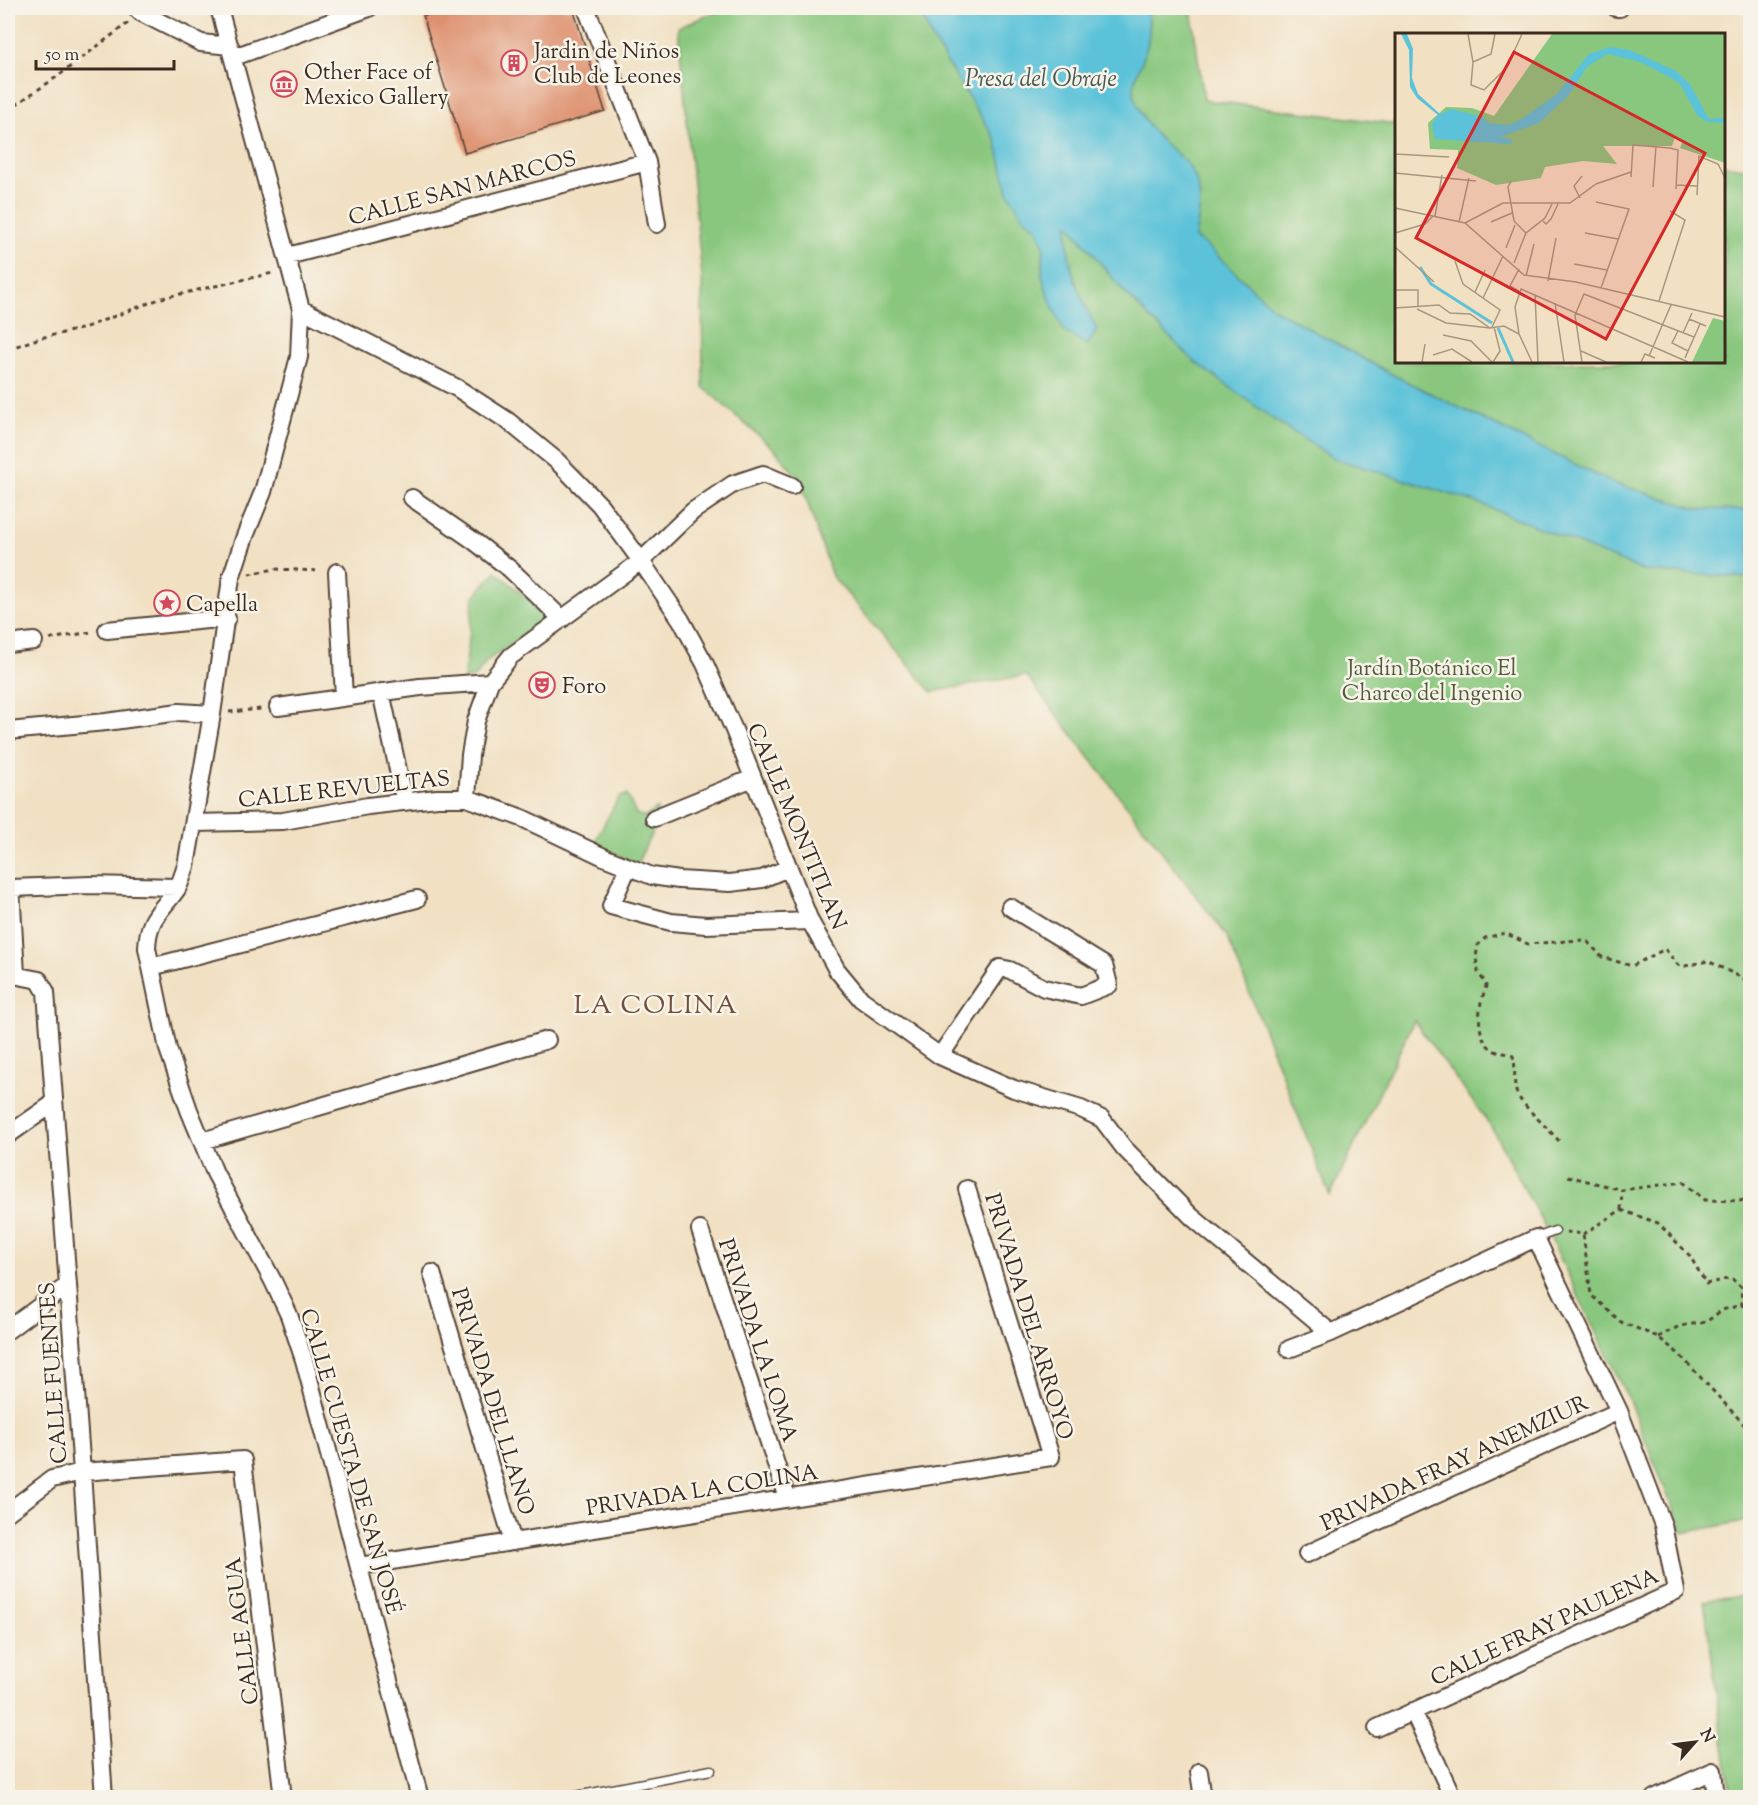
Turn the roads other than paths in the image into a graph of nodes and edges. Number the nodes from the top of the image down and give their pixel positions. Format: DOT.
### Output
graph roads {
  1 [pos="219,8"];
  2 [pos="369,8"];
  3 [pos="586,8"];
  4 [pos="138,10"];
  5 [pos="232,51"];
  6 [pos="647,162"];
  7 [pos="657,224"];
  8 [pos="289,262"];
  9 [pos="301,309"];
  10 [pos="792,486"];
  11 [pos="412,498"];
  12 [pos="641,561"];
  13 [pos="337,572"];
  14 [pos="227,618"];
  15 [pos="562,619"];
  16 [pos="107,630"];
  17 [pos="34,641"];
  18 [pos="8,644"];
  19 [pos="490,682"];
  20 [pos="381,692"];
  21 [pos="344,697"];
  22 [pos="278,707"];
  23 [pos="212,714"];
  24 [pos="8,731"];
  25 [pos="753,778"];
  26 [pos="467,798"];
  27 [pos="405,802"];
  28 [pos="654,818"];
  29 [pos="194,824"];
  30 [pos="628,867"];
  31 [pos="788,868"];
  32 [pos="178,887"];
  33 [pos="417,899"];
  34 [pos="1011,907"];
  35 [pos="810,921"];
  36 [pos="151,968"];
  37 [pos="12,974"];
  38 [pos="547,1040"];
  39 [pos="940,1056"];
  40 [pos="54,1103"];
  41 [pos="8,1135"];
  42 [pos="202,1141"];
  43 [pos="967,1189"];
  44 [pos="700,1230"];
  45 [pos="1555,1231"];
  46 [pos="1536,1238"];
  47 [pos="432,1273"];
  48 [pos="68,1285"];
  49 [pos="8,1330"];
  50 [pos="1331,1333"];
  51 [pos="1289,1349"];
  52 [pos="1619,1411"];
  53 [pos="1051,1457"];
  54 [pos="82,1472"];
  55 [pos="787,1498"];
  56 [pos="8,1512"];
  57 [pos="513,1542"];
  58 [pos="1307,1554"];
  59 [pos="360,1566"];
  60 [pos="1413,1711"];
  61 [pos="1377,1728"];
  62 [pos="711,1770"];
  63 [pos="1199,1772"];
  64 [pos="104,1797"];
  65 [pos="283,1797"];
  66 [pos="420,1797"];
  67 [pos="566,1797"];
  68 [pos="1203,1797"];
  69 [pos="1453,1797"];
  70 [pos="1654,1797"];
  71 [pos="1716,1797"];
  1 -- 5 [label="street, CALLE CUESTA DE SAN JOSÉ"];
  2 -- 5 [label="street"];
  3 -- 6 [label="street"];
  4 -- 5 [label="street"];
  5 -- 8 [label="street, CALLE CUESTA DE SAN JOSÉ"];
  6 -- 7 [label="street"];
  6 -- 8 [label="street, CALLE SAN MARCOS"];
  8 -- 9 [label="street, CALLE CUESTA DE SAN JOSÉ"];
  9 -- 12 [label="street, CALLE MONTITLAN"];
  9 -- 14 [label="street, CALLE CUESTA DE SAN JOSÉ"];
  10 -- 12 [label="street"];
  11 -- 15 [label="street"];
  12 -- 15 [label="street"];
  12 -- 25 [label="street, CALLE MONTITLAN"];
  13 -- 21 [label="street"];
  14 -- 16 [label="street"];
  14 -- 23 [label="street, CALLE CUESTA DE SAN JOSÉ"];
  15 -- 19 [label="street"];
  17 -- 18 [label="street"];
  19 -- 20 [label="street"];
  19 -- 26 [label="street"];
  20 -- 21 [label="street"];
  20 -- 27 [label="street"];
  21 -- 22 [label="street"];
  23 -- 24 [label="street"];
  23 -- 29 [label="street, CALLE CUESTA DE SAN JOSÉ"];
  25 -- 28 [label="street"];
  25 -- 31 [label="street, CALLE MONTITLAN"];
  26 -- 27 [label="street, CALLE REVUELTAS"];
  26 -- 30 [label="street, CALLE REVUELTAS"];
  27 -- 29 [label="street, CALLE REVUELTAS"];
  29 -- 32 [label="street, CALLE CUESTA DE SAN JOSÉ"];
  30 -- 31 [label="street, CALLE REVUELTAS"];
  30 -- 35 [label="street"];
  31 -- 35 [label="street, CALLE MONTITLAN"];
  32 -- 36 [label="street, CALLE CUESTA DE SAN JOSÉ"];
  32 -- 37 [label="street"];
  33 -- 36 [label="street"];
  34 -- 39 [label="street"];
  35 -- 39 [label="street, CALLE MONTITLAN"];
  36 -- 42 [label="street, CALLE CUESTA DE SAN JOSÉ"];
  37 -- 40 [label="street, CALLE FUENTES"];
  38 -- 42 [label="street"];
  39 -- 50 [label="street, CALLE MONTITLAN"];
  40 -- 41 [label="street"];
  40 -- 48 [label="street, CALLE FUENTES"];
  42 -- 59 [label="street, CALLE CUESTA DE SAN JOSÉ"];
  43 -- 53 [label="street, PRIVADA DEL ARROYO"];
  44 -- 55 [label="street, PRIVADA LA LOMA"];
  45 -- 46 [label="lane"];
  46 -- 50 [label="street"];
  46 -- 52 [label="street, CALLE FRAY PAULENA"];
  47 -- 57 [label="street, PRIVADA DEL LLANO"];
  48 -- 49 [label="street"];
  48 -- 54 [label="street, CALLE FUENTES"];
  50 -- 51 [label="street"];
  52 -- 58 [label="street, PRIVADA FRAY ANEMZIUR"];
  52 -- 60 [label="street, CALLE FRAY PAULENA"];
  53 -- 55 [label="street, PRIVADA LA COLINA"];
  54 -- 56 [label="street"];
  54 -- 64 [label="street, CALLE FUENTES"];
  54 -- 65 [label="street, CALLE AGUA"];
  55 -- 57 [label="street, PRIVADA LA COLINA"];
  57 -- 59 [label="street, PRIVADA LA COLINA"];
  59 -- 66 [label="street, CALLE CUESTA DE SAN JOSÉ"];
  60 -- 61 [label="street"];
  60 -- 69 [label="street"];
  62 -- 67 [label="lane"];
  63 -- 68 [label="street"];
  70 -- 71 [label="street"];
}
